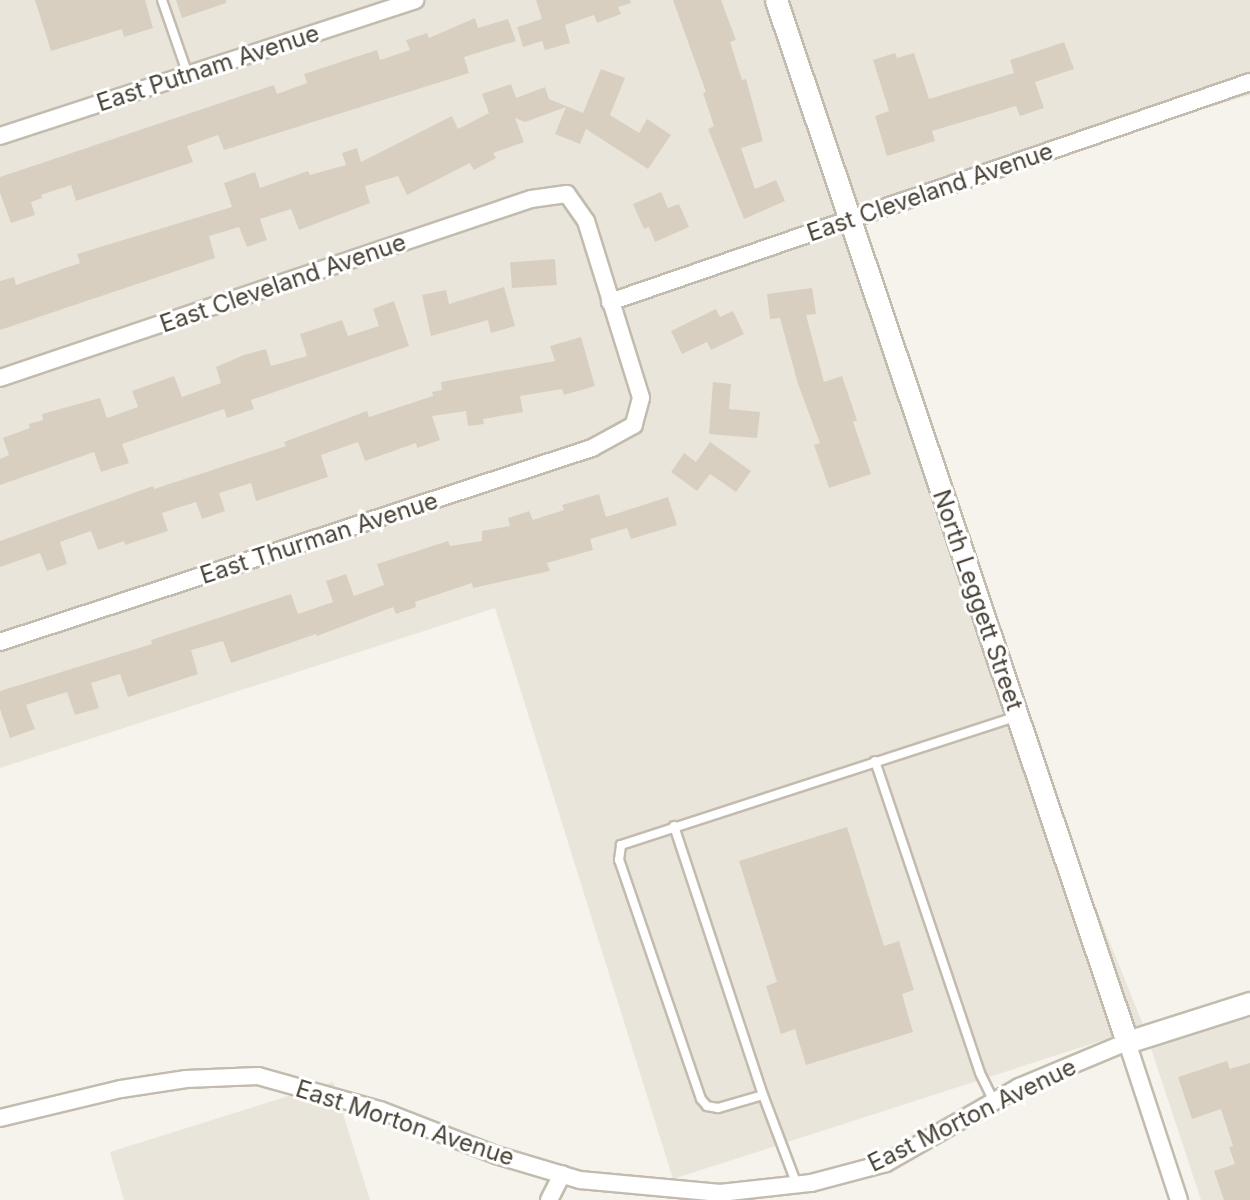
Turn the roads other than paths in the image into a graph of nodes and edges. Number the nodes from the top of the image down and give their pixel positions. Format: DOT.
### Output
graph roads {
  1 [pos="162,0"];
  2 [pos="415,0"];
  3 [pos="776,0"];
  4 [pos="188,75"];
  5 [pos="1250,82"];
  6 [pos="0,135"];
  7 [pos="850,220"];
  8 [pos="610,302"];
  9 [pos="0,378"];
  10 [pos="0,642"];
  11 [pos="1017,716"];
  12 [pos="875,761"];
  13 [pos="674,826"];
  14 [pos="1250,1003"];
  15 [pos="1127,1042"];
  16 [pos="764,1095"];
  17 [pos="994,1102"];
  18 [pos="0,1118"];
  19 [pos="562,1174"];
  20 [pos="797,1185"];
  21 [pos="549,1200"];
  22 [pos="1179,1200"];
  1 -- 4 [label="lane"];
  2 -- 4 [label="street, East Putnam Avenue"];
  3 -- 7 [label="street, North Leggett Street"];
  4 -- 6 [label="street, East Putnam Avenue"];
  5 -- 7 [label="street, East Cleveland Avenue"];
  7 -- 8 [label="street, East Cleveland Avenue"];
  7 -- 11 [label="street, North Leggett Street"];
  8 -- 9 [label="street, East Cleveland Avenue"];
  8 -- 10 [label="street, East Thurman Avenue"];
  11 -- 12 [label="lane"];
  11 -- 15 [label="street, North Leggett Street"];
  12 -- 13 [label="lane"];
  12 -- 17 [label="lane"];
  13 -- 16 [label="lane"];
  13 -- 16 [label="lane"];
  14 -- 15 [label="street, East Morton Avenue"];
  15 -- 17 [label="street, East Morton Avenue"];
  15 -- 22 [label="street, North Leggett Street"];
  16 -- 20 [label="lane"];
  17 -- 20 [label="street, East Morton Avenue"];
  18 -- 19 [label="street, East Morton Avenue"];
  19 -- 20 [label="street, East Morton Avenue"];
  19 -- 21 [label="street"];
}
